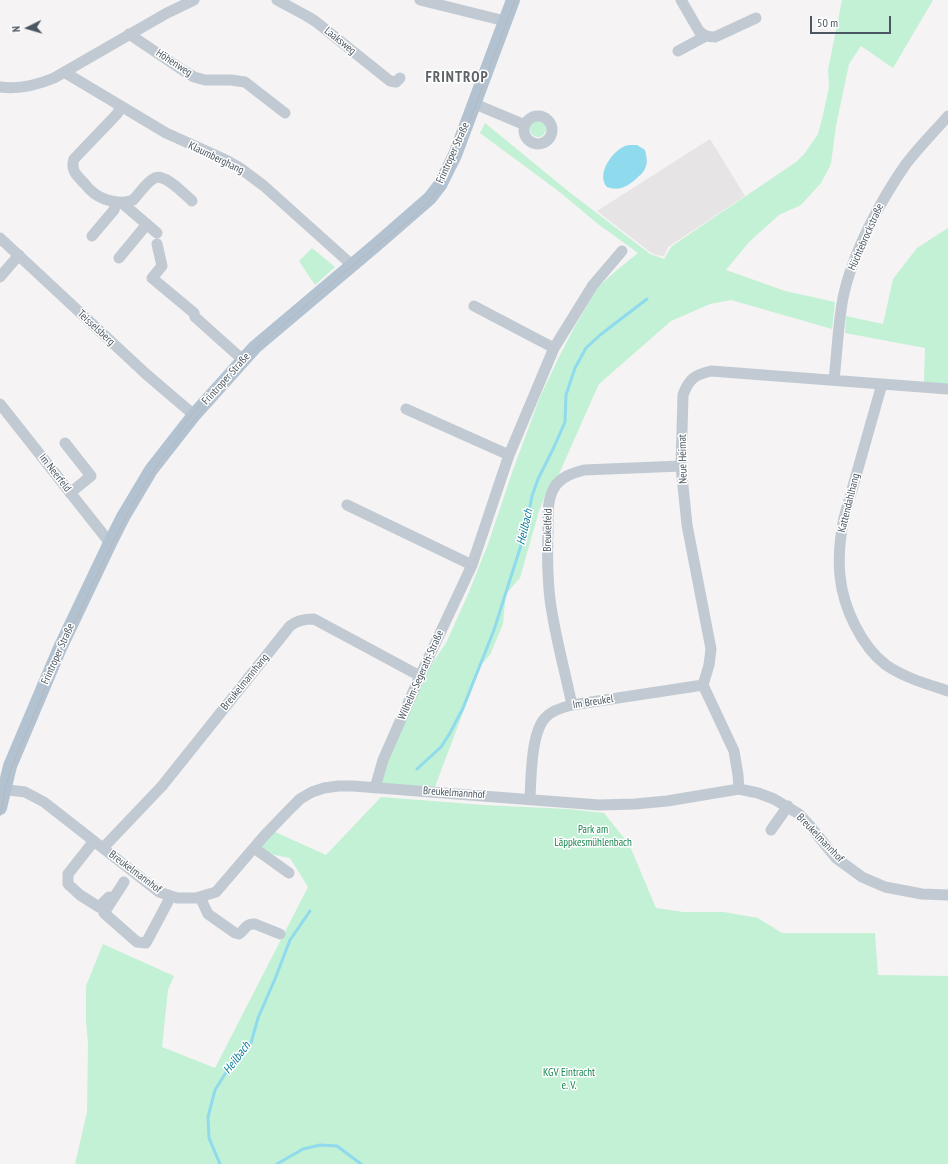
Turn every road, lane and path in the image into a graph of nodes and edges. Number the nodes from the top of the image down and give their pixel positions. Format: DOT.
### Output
graph roads {
  1 [pos="194,0"];
  2 [pos="278,0"];
  3 [pos="420,0"];
  4 [pos="513,0"];
  5 [pos="680,0"];
  6 [pos="756,18"];
  7 [pos="505,21"];
  8 [pos="130,34"];
  9 [pos="706,36"];
  10 [pos="678,51"];
  11 [pos="64,72"];
  12 [pos="400,78"];
  13 [pos="0,87"];
  14 [pos="475,104"];
  15 [pos="121,106"];
  16 [pos="285,113"];
  17 [pos="948,116"];
  18 [pos="525,124"];
  19 [pos="192,201"];
  20 [pos="119,203"];
  21 [pos="147,224"];
  22 [pos="92,236"];
  23 [pos="0,238"];
  24 [pos="622,251"];
  25 [pos="19,255"];
  26 [pos="119,258"];
  27 [pos="352,265"];
  28 [pos="0,277"];
  29 [pos="474,306"];
  30 [pos="554,348"];
  31 [pos="243,360"];
  32 [pos="834,380"];
  33 [pos="882,384"];
  34 [pos="948,389"];
  35 [pos="0,404"];
  36 [pos="406,409"];
  37 [pos="194,415"];
  38 [pos="65,443"];
  39 [pos="509,455"];
  40 [pos="681,466"];
  41 [pos="70,493"];
  42 [pos="347,505"];
  43 [pos="110,543"];
  44 [pos="472,565"];
  45 [pos="420,676"];
  46 [pos="703,685"];
  47 [pos="948,691"];
  48 [pos="572,705"];
  49 [pos="375,788"];
  50 [pos="739,789"];
  51 [pos="1,791"];
  52 [pos="530,799"];
  53 [pos="788,806"];
  54 [pos="0,808"];
  55 [pos="771,830"];
  56 [pos="94,841"];
  57 [pos="103,848"];
  58 [pos="254,848"];
  59 [pos="134,872"];
  60 [pos="289,873"];
  61 [pos="124,882"];
  62 [pos="948,894"];
  63 [pos="171,896"];
  64 [pos="200,897"];
  65 [pos="280,934"];
  1 -- 8 [label="street"];
  2 -- 12 [label="street, Laaksweg"];
  3 -- 7 [label="street"];
  4 -- 7 [label="main road, Frintroper Straße"];
  5 -- 9 [label="street"];
  6 -- 9 [label="street"];
  7 -- 14 [label="main road, Frintroper Straße"];
  8 -- 11 [label="street"];
  8 -- 16 [label="street, Höhenweg"];
  9 -- 10 [label="street"];
  11 -- 13 [label="street"];
  11 -- 15 [label="street, Klaumberghang"];
  14 -- 18 [label="street"];
  14 -- 27 [label="main road, Frintroper Straße"];
  15 -- 20 [label="street"];
  15 -- 27 [label="street, Klaumberghang"];
  17 -- 32 [label="street, Hüchtebrockstraße"];
  19 -- 20 [label="street"];
  20 -- 21 [label="street"];
  20 -- 22 [label="street"];
  21 -- 26 [label="street"];
  21 -- 31 [label="street"];
  23 -- 25 [label="street, Teisselsberg"];
  24 -- 30 [label="street, Wilhelm-Segerath-Straße"];
  25 -- 28 [label="street"];
  25 -- 37 [label="street, Teisselsberg"];
  27 -- 31 [label="main road, Frintroper Straße"];
  29 -- 30 [label="street"];
  30 -- 39 [label="street, Wilhelm-Segerath-Straße"];
  31 -- 37 [label="main road, Frintroper Straße"];
  32 -- 33 [label="street, Neue Heimat"];
  32 -- 40 [label="street, Neue Heimat"];
  33 -- 34 [label="street, Neue Heimat"];
  33 -- 47 [label="street, Kattendahlhang"];
  35 -- 41 [label="street, Im Neerfeld"];
  36 -- 39 [label="street"];
  37 -- 43 [label="main road, Frintroper Straße"];
  38 -- 41 [label="street"];
  39 -- 44 [label="street, Wilhelm-Segerath-Straße"];
  40 -- 46 [label="street, Neue Heimat"];
  40 -- 48 [label="street, Breukelfeld"];
  41 -- 43 [label="street, Im Neerfeld"];
  42 -- 44 [label="street"];
  43 -- 51 [label="main road, Frintroper Straße"];
  44 -- 45 [label="street, Wilhelm-Segerath-Straße"];
  45 -- 49 [label="street, Wilhelm-Segerath-Straße"];
  45 -- 57 [label="street, Breukelmannhang"];
  46 -- 48 [label="street, Im Breukel"];
  46 -- 50 [label="street"];
  48 -- 52 [label="street, Im Breukel"];
  49 -- 52 [label="street, Breukelmannhof"];
  49 -- 58 [label="street, Breukelmannhof"];
  50 -- 52 [label="street, Breukelmannhof"];
  50 -- 53 [label="street, Breukelmannhof"];
  51 -- 54 [label="main road, Frintroper Straße"];
  51 -- 56 [label="street, Breukelmannhof"];
  53 -- 55 [label="street"];
  53 -- 62 [label="street, Breukelmannhof"];
  56 -- 57 [label="street, Breukelmannhof"];
  56 -- 61 [label="street"];
  57 -- 59 [label="street, Breukelmannhof"];
  58 -- 60 [label="street"];
  58 -- 64 [label="street, Breukelmannhof"];
  59 -- 61 [label="street"];
  59 -- 63 [label="street, Breukelmannhof"];
  61 -- 63 [label="street"];
  63 -- 64 [label="street, Breukelmannhof"];
  64 -- 65 [label="street"];
}
